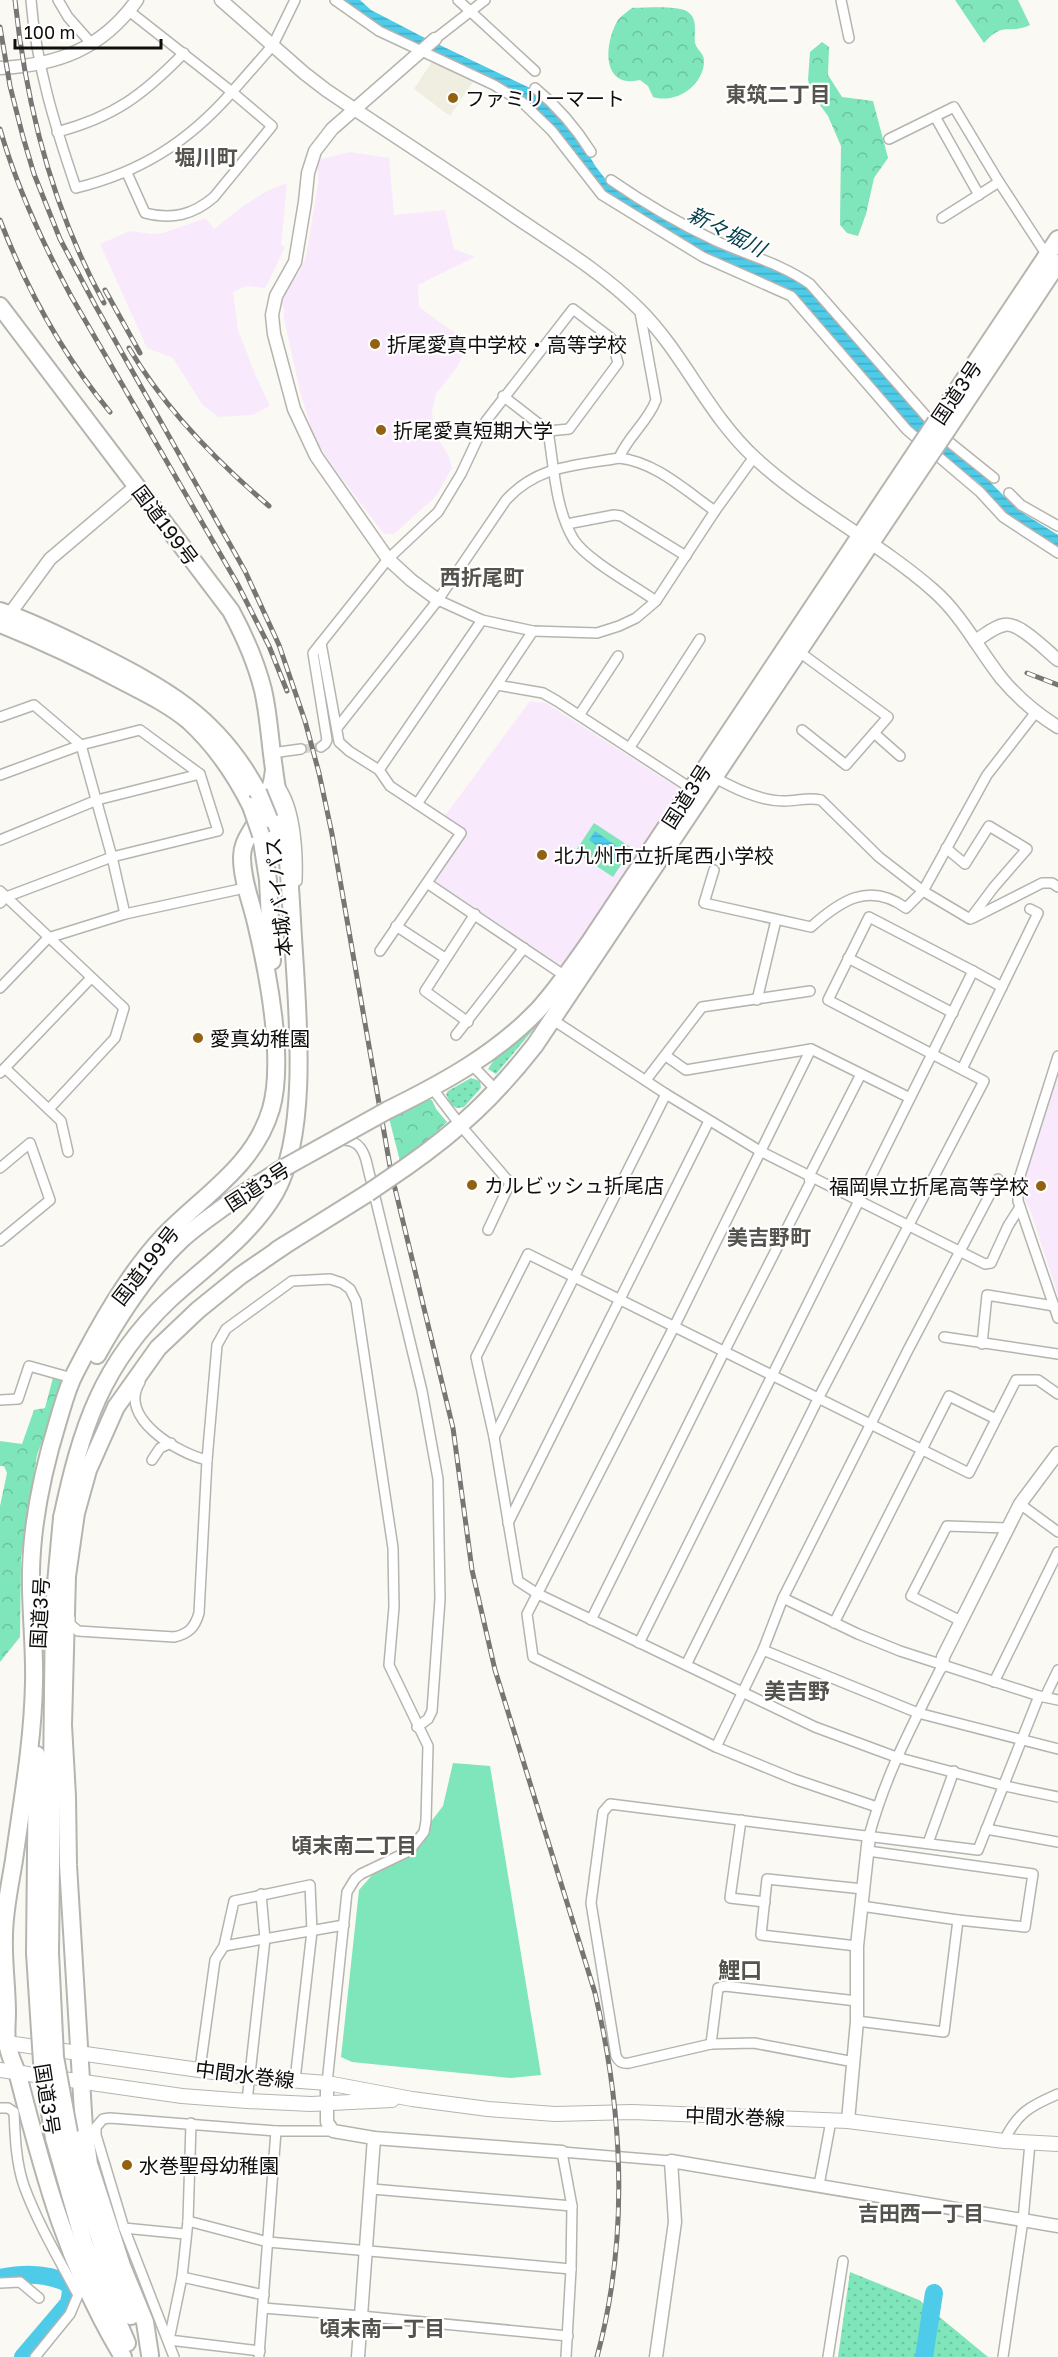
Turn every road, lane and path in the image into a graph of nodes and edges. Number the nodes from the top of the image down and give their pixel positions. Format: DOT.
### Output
graph roads {
  1 [pos="31,0"];
  2 [pos="58,0"];
  3 [pos="137,0"];
  4 [pos="221,0"];
  5 [pos="295,0"];
  6 [pos="335,0"];
  7 [pos="458,0"];
  8 [pos="485,0"];
  9 [pos="841,0"];
  10 [pos="129,11"];
  11 [pos="470,11"];
  12 [pos="849,38"];
  13 [pos="434,40"];
  14 [pos="91,43"];
  15 [pos="273,45"];
  16 [pos="421,51"];
  17 [pos="184,53"];
  18 [pos="39,65"];
  19 [pos="0,68"];
  20 [pos="535,71"];
  21 [pos="535,88"];
  22 [pos="232,92"];
  23 [pos="355,109"];
  24 [pos="938,120"];
  25 [pos="57,132"];
  26 [pos="889,139"];
  27 [pos="591,152"];
  28 [pos="128,173"];
  29 [pos="611,180"];
  30 [pos="999,182"];
  31 [pos="979,195"];
  32 [pos="942,218"];
  33 [pos="1058,238"];
  34 [pos="1054,261"];
  35 [pos="0,306"];
  36 [pos="640,310"];
  37 [pos="503,396"];
  38 [pos="548,431"];
  39 [pos="754,457"];
  40 [pos="619,458"];
  41 [pos="555,470"];
  42 [pos="994,478"];
  43 [pos="136,486"];
  44 [pos="1009,493"];
  45 [pos="715,511"];
  46 [pos="567,524"];
  47 [pos="1058,526"];
  48 [pos="866,538"];
  49 [pos="1058,553"];
  50 [pos="686,556"];
  51 [pos="388,559"];
  52 [pos="438,600"];
  53 [pos="656,601"];
  54 [pos="2,620"];
  55 [pos="482,620"];
  56 [pos="533,631"];
  57 [pos="700,639"];
  58 [pos="975,641"];
  59 [pos="321,643"];
  60 [pos="798,651"];
  61 [pos="618,656"];
  62 [pos="1058,660"];
  63 [pos="497,685"];
  64 [pos="1036,712"];
  65 [pos="580,714"];
  66 [pos="0,717"];
  67 [pos="1058,727"];
  68 [pos="337,728"];
  69 [pos="802,730"];
  70 [pos="874,733"];
  71 [pos="81,745"];
  72 [pos="321,747"];
  73 [pos="630,747"];
  74 [pos="301,749"];
  75 [pos="900,756"];
  76 [pos="274,768"];
  77 [pos="379,770"];
  78 [pos="200,774"];
  79 [pos="708,774"];
  80 [pos="0,775"];
  81 [pos="692,789"];
  82 [pos="97,800"];
  83 [pos="417,804"];
  84 [pos="261,827"];
  85 [pos="0,840"];
  86 [pos="946,848"];
  87 [pos="112,857"];
  88 [pos="714,870"];
  89 [pos="427,883"];
  90 [pos="1058,887"];
  91 [pos="245,888"];
  92 [pos="923,891"];
  93 [pos="2,897"];
  94 [pos="1030,909"];
  95 [pos="125,914"];
  96 [pos="475,914"];
  97 [pos="970,919"];
  98 [pos="776,920"];
  99 [pos="396,926"];
  100 [pos="48,938"];
  101 [pos="524,948"];
  102 [pos="380,951"];
  103 [pos="445,958"];
  104 [pos="848,958"];
  105 [pos="973,971"];
  106 [pos="565,976"];
  107 [pos="91,978"];
  108 [pos="1002,987"];
  109 [pos="0,988"];
  110 [pos="810,992"];
  111 [pos="757,1000"];
  112 [pos="539,1009"];
  113 [pos="952,1013"];
  114 [pos="553,1019"];
  115 [pos="468,1022"];
  116 [pos="456,1035"];
  117 [pos="811,1049"];
  118 [pos="932,1054"];
  119 [pos="277,1055"];
  120 [pos="666,1056"];
  121 [pos="1058,1056"];
  122 [pos="472,1065"];
  123 [pos="3,1070"];
  124 [pos="962,1070"];
  125 [pos="861,1074"];
  126 [pos="646,1080"];
  127 [pos="432,1088"];
  128 [pos="497,1092"];
  129 [pos="666,1094"];
  130 [pos="910,1098"];
  131 [pos="49,1109"];
  132 [pos="709,1121"];
  133 [pos="461,1126"];
  134 [pos="292,1147"];
  135 [pos="760,1151"];
  136 [pos="68,1152"];
  137 [pos="0,1168"];
  138 [pos="809,1176"];
  139 [pos="998,1179"];
  140 [pos="859,1200"];
  141 [pos="1020,1207"];
  142 [pos="909,1224"];
  143 [pos="488,1230"];
  144 [pos="246,1231"];
  145 [pos="0,1241"];
  146 [pos="285,1245"];
  147 [pos="962,1250"];
  148 [pos="574,1277"];
  149 [pos="621,1300"];
  150 [pos="1054,1306"];
  151 [pos="198,1310"];
  152 [pos="1058,1318"];
  153 [pos="674,1327"];
  154 [pos="944,1337"];
  155 [pos="982,1344"];
  156 [pos="724,1352"];
  157 [pos="1058,1354"];
  158 [pos="771,1376"];
  159 [pos="72,1378"];
  160 [pos="1058,1394"];
  161 [pos="0,1400"];
  162 [pos="819,1400"];
  163 [pos="104,1417"];
  164 [pos="996,1419"];
  165 [pos="870,1425"];
  166 [pos="494,1437"];
  167 [pos="171,1443"];
  168 [pos="922,1450"];
  169 [pos="152,1460"];
  170 [pos="207,1460"];
  171 [pos="1056,1461"];
  172 [pos="85,1477"];
  173 [pos="1020,1503"];
  174 [pos="62,1518"];
  175 [pos="508,1523"];
  176 [pos="1007,1528"];
  177 [pos="1058,1532"];
  178 [pos="1058,1552"];
  179 [pos="538,1594"];
  180 [pos="783,1598"];
  181 [pos="591,1620"];
  182 [pos="961,1621"];
  183 [pos="834,1623"];
  184 [pos="78,1631"];
  185 [pos="639,1643"];
  186 [pos="763,1650"];
  187 [pos="686,1665"];
  188 [pos="942,1666"];
  189 [pos="1058,1670"];
  190 [pos="994,1682"];
  191 [pos="34,1683"];
  192 [pos="742,1692"];
  193 [pos="1042,1697"];
  194 [pos="1058,1700"];
  195 [pos="918,1713"];
  196 [pos="63,1725"];
  197 [pos="417,1727"];
  198 [pos="1023,1740"];
  199 [pos="716,1747"];
  200 [pos="1058,1749"];
  201 [pos="896,1757"];
  202 [pos="954,1771"];
  203 [pos="1005,1786"];
  204 [pos="1058,1797"];
  205 [pos="877,1807"];
  206 [pos="741,1820"];
  207 [pos="986,1829"];
  208 [pos="869,1836"];
  209 [pos="1058,1842"];
  210 [pos="928,1843"];
  211 [pos="868,1851"];
  212 [pos="863,1889"];
  213 [pos="261,1894"];
  214 [pos="765,1902"];
  215 [pos="861,1906"];
  216 [pos="958,1920"];
  217 [pos="344,1925"];
  218 [pos="312,1931"];
  219 [pos="265,1939"];
  220 [pos="224,1946"];
  221 [pos="857,1946"];
  222 [pos="42,1953"];
  223 [pos="857,2001"];
  224 [pos="857,2021"];
  225 [pos="3,2043"];
  226 [pos="711,2044"];
  227 [pos="78,2052"];
  228 [pos="854,2062"];
  229 [pos="200,2069"];
  230 [pos="0,2070"];
  231 [pos="18,2074"];
  232 [pos="249,2076"];
  233 [pos="295,2080"];
  234 [pos="81,2083"];
  235 [pos="327,2084"];
  236 [pos="1058,2094"];
  237 [pos="412,2099"];
  238 [pos="247,2102"];
  239 [pos="327,2103"];
  240 [pos="0,2108"];
  241 [pos="831,2121"];
  242 [pos="848,2121"];
  243 [pos="190,2123"];
  244 [pos="276,2131"];
  245 [pos="333,2131"];
  246 [pos="374,2138"];
  247 [pos="1004,2141"];
  248 [pos="1030,2144"];
  249 [pos="1058,2144"];
  250 [pos="562,2152"];
  251 [pos="671,2161"];
  252 [pos="819,2185"];
  253 [pos="372,2189"];
  254 [pos="572,2206"];
  255 [pos="1023,2220"];
  256 [pos="188,2221"];
  257 [pos="1058,2226"];
  258 [pos="124,2228"];
  259 [pos="185,2234"];
  260 [pos="268,2242"];
  261 [pos="367,2249"];
  262 [pos="843,2261"];
  263 [pos="571,2270"];
  264 [pos="182,2277"];
  265 [pos="0,2283"];
  266 [pos="264,2295"];
  267 [pos="39,2298"];
  268 [pos="263,2308"];
  269 [pos="361,2316"];
  270 [pos="568,2336"];
  271 [pos="259,2354"];
  272 [pos="145,2356"];
  273 [pos="35,2357"];
  274 [pos="123,2357"];
  275 [pos="174,2357"];
  276 [pos="358,2357"];
  277 [pos="566,2357"];
  278 [pos="656,2357"];
  279 [pos="828,2357"];
  280 [pos="1003,2357"];
  1 -- 18 [label="street"];
  2 -- 14 [label="street"];
  3 -- 10 [label="street"];
  4 -- 15 [label="street"];
  5 -- 15 [label="street"];
  6 -- 16 [label="street"];
  7 -- 11 [label="street"];
  8 -- 11 [label="street"];
  9 -- 12 [label="street"];
  10 -- 14 [label="street"];
  10 -- 17 [label="street"];
  11 -- 13 [label="street"];
  11 -- 20 [label="street"];
  13 -- 16 [label="street"];
  14 -- 18 [label="street"];
  15 -- 22 [label="street"];
  15 -- 23 [label="street"];
  16 -- 23 [label="street"];
  16 -- 49 [label="street"];
  17 -- 22 [label="street"];
  17 -- 25 [label="street"];
  18 -- 19 [label="street"];
  18 -- 25 [label="street"];
  21 -- 27 [label="street"];
  22 -- 28 [label="street"];
  22 -- 28 [label="street"];
  23 -- 36 [label="street"];
  23 -- 51 [label="street"];
  24 -- 31 [label="street"];
  25 -- 28 [label="street"];
  26 -- 30 [label="street"];
  29 -- 42 [label="street"];
  30 -- 31 [label="street"];
  30 -- 34 [label="street"];
  31 -- 32 [label="street"];
  33 -- 34 [label="highway, 国道3号"];
  34 -- 48 [label="highway, 国道3号, bridge"];
  35 -- 43 [label="highway, 国道199号"];
  36 -- 39 [label="street"];
  36 -- 40 [label="street"];
  37 -- 38 [label="street"];
  37 -- 38 [label="street"];
  37 -- 51 [label="street"];
  38 -- 41 [label="street"];
  39 -- 45 [label="street"];
  39 -- 48 [label="street"];
  40 -- 41 [label="street"];
  40 -- 45 [label="street"];
  41 -- 46 [label="street"];
  41 -- 52 [label="street"];
  43 -- 54 [label="street"];
  43 -- 76 [label="highway, 国道199号"];
  44 -- 47 [label="street"];
  45 -- 50 [label="street"];
  46 -- 50 [label="street"];
  46 -- 53 [label="street"];
  48 -- 58 [label="street"];
  48 -- 60 [label="highway, 国道3号"];
  48 -- 79 [label="highway, 国道3号"];
  50 -- 53 [label="street"];
  51 -- 52 [label="street"];
  51 -- 59 [label="street"];
  52 -- 55 [label="street"];
  52 -- 68 [label="street"];
  53 -- 56 [label="street"];
  54 -- 84 [label="highway, 本城バイパス, bridge"];
  55 -- 56 [label="street"];
  55 -- 77 [label="street"];
  56 -- 63 [label="street"];
  57 -- 73 [label="street"];
  58 -- 62 [label="street"];
  58 -- 64 [label="street"];
  59 -- 68 [label="street"];
  59 -- 72 [label="street"];
  60 -- 70 [label="street"];
  60 -- 79 [label="highway, 国道3号"];
  61 -- 65 [label="street"];
  63 -- 65 [label="street"];
  63 -- 83 [label="street"];
  64 -- 67 [label="street"];
  64 -- 86 [label="street"];
  65 -- 73 [label="street"];
  66 -- 71 [label="street"];
  68 -- 77 [label="street"];
  69 -- 70 [label="street"];
  70 -- 75 [label="street"];
  71 -- 78 [label="street"];
  71 -- 80 [label="street"];
  71 -- 82 [label="street"];
  73 -- 81 [label="street"];
  74 -- 76 [label="street"];
  76 -- 84 [label="highway, 国道199号"];
  76 -- 134 [label="highway, 国道199号"];
  77 -- 83 [label="street"];
  78 -- 82 [label="street"];
  78 -- 87 [label="street"];
  79 -- 81 [label="highway, 国道3号"];
  79 -- 92 [label="street"];
  79 -- 114 [label="highway, 国道3号"];
  81 -- 106 [label="highway, 国道3号"];
  82 -- 85 [label="street"];
  82 -- 87 [label="street"];
  83 -- 89 [label="street"];
  84 -- 91 [label="highway, 国道199号"];
  84 -- 119 [label="highway, 本城バイパス"];
  84 -- 134 [label="highway, 本城バイパス"];
  86 -- 92 [label="street"];
  86 -- 97 [label="street"];
  87 -- 93 [label="street"];
  87 -- 95 [label="street"];
  88 -- 98 [label="street"];
  89 -- 96 [label="street"];
  89 -- 99 [label="street"];
  90 -- 97 [label="street"];
  91 -- 95 [label="street"];
  91 -- 119 [label="highway, 国道199号"];
  92 -- 97 [label="street"];
  92 -- 98 [label="street"];
  93 -- 100 [label="street"];
  94 -- 108 [label="street"];
  95 -- 100 [label="street"];
  96 -- 101 [label="street"];
  96 -- 103 [label="street"];
  98 -- 111 [label="street"];
  99 -- 102 [label="street"];
  99 -- 103 [label="street"];
  100 -- 107 [label="street"];
  100 -- 109 [label="street"];
  101 -- 106 [label="street"];
  101 -- 115 [label="street"];
  103 -- 115 [label="street"];
  104 -- 105 [label="street"];
  104 -- 113 [label="street"];
  104 -- 118 [label="street"];
  105 -- 108 [label="street"];
  105 -- 113 [label="street"];
  106 -- 112 [label="highway, 国道3号"];
  107 -- 123 [label="street"];
  107 -- 131 [label="street"];
  108 -- 124 [label="street"];
  110 -- 111 [label="street"];
  111 -- 120 [label="street"];
  112 -- 114 [label="street"];
  112 -- 122 [label="highway, 国道3号"];
  113 -- 118 [label="street"];
  114 -- 126 [label="street"];
  114 -- 128 [label="highway, 国道3号"];
  115 -- 116 [label="street"];
  117 -- 120 [label="street"];
  117 -- 125 [label="street"];
  117 -- 135 [label="street"];
  118 -- 124 [label="street"];
  118 -- 130 [label="street"];
  119 -- 159 [label="highway, 国道199号"];
  120 -- 126 [label="street"];
  121 -- 141 [label="street"];
  122 -- 127 [label="highway, 国道3号"];
  122 -- 128 [label="street"];
  123 -- 131 [label="street"];
  124 -- 142 [label="street"];
  125 -- 130 [label="street"];
  125 -- 138 [label="street"];
  126 -- 129 [label="street"];
  127 -- 133 [label="street"];
  127 -- 191 [label="highway, 国道3号, bridge"];
  128 -- 133 [label="highway, 国道3号"];
  129 -- 132 [label="street"];
  129 -- 148 [label="street"];
  130 -- 140 [label="street"];
  131 -- 136 [label="street"];
  132 -- 135 [label="street"];
  132 -- 149 [label="street"];
  133 -- 143 [label="street"];
  133 -- 146 [label="highway, 国道3号, bridge"];
  134 -- 144 [label="highway, 国道199号"];
  134 -- 197 [label="street"];
  135 -- 138 [label="street"];
  135 -- 153 [label="street"];
  137 -- 145 [label="street"];
  138 -- 140 [label="street"];
  138 -- 156 [label="street"];
  139 -- 147 [label="street"];
  140 -- 142 [label="street"];
  140 -- 158 [label="street"];
  141 -- 147 [label="street"];
  141 -- 150 [label="street"];
  142 -- 147 [label="street"];
  142 -- 162 [label="street"];
  144 -- 163 [label="highway"];
  144 -- 174 [label="highway, 国道199号"];
  146 -- 151 [label="highway"];
  146 -- 163 [label="highway, 国道3号"];
  147 -- 165 [label="street"];
  148 -- 149 [label="street"];
  148 -- 166 [label="street"];
  148 -- 166 [label="street"];
  149 -- 153 [label="street"];
  149 -- 175 [label="street"];
  150 -- 152 [label="street"];
  150 -- 155 [label="street"];
  151 -- 167 [label="street"];
  151 -- 172 [label="highway"];
  153 -- 156 [label="street"];
  153 -- 179 [label="street"];
  154 -- 155 [label="street"];
  155 -- 157 [label="street"];
  156 -- 158 [label="street"];
  156 -- 181 [label="street"];
  158 -- 162 [label="street"];
  158 -- 185 [label="street"];
  159 -- 161 [label="street"];
  159 -- 191 [label="highway, 国道199号"];
  160 -- 164 [label="street"];
  162 -- 165 [label="street"];
  162 -- 187 [label="street"];
  163 -- 172 [label="highway"];
  163 -- 174 [label="highway, 国道3号"];
  164 -- 168 [label="street"];
  164 -- 168 [label="street"];
  165 -- 168 [label="street"];
  165 -- 180 [label="street"];
  166 -- 175 [label="street"];
  167 -- 169 [label="street"];
  167 -- 170 [label="street"];
  168 -- 183 [label="street"];
  170 -- 184 [label="street"];
  170 -- 197 [label="street"];
  171 -- 173 [label="street"];
  172 -- 184 [label="street"];
  172 -- 196 [label="highway"];
  173 -- 176 [label="street"];
  173 -- 177 [label="street"];
  174 -- 222 [label="highway, 国道3号"];
  175 -- 179 [label="street"];
  176 -- 182 [label="street"];
  176 -- 182 [label="street"];
  178 -- 190 [label="street"];
  179 -- 181 [label="street"];
  179 -- 199 [label="street"];
  180 -- 183 [label="street"];
  180 -- 186 [label="street"];
  181 -- 185 [label="street"];
  182 -- 188 [label="street"];
  183 -- 188 [label="street"];
  184 -- 196 [label="street"];
  185 -- 187 [label="street"];
  186 -- 192 [label="street"];
  186 -- 195 [label="street"];
  187 -- 192 [label="street"];
  188 -- 190 [label="street"];
  188 -- 195 [label="street"];
  189 -- 193 [label="street"];
  190 -- 193 [label="street"];
  191 -- 222 [label="highway, 国道3号"];
  191 -- 225 [label="highway"];
  192 -- 199 [label="street"];
  192 -- 201 [label="street"];
  193 -- 194 [label="street"];
  193 -- 198 [label="street"];
  195 -- 198 [label="street"];
  195 -- 201 [label="street"];
  196 -- 227 [label="highway"];
  197 -- 217 [label="street"];
  198 -- 200 [label="street"];
  198 -- 203 [label="street"];
  199 -- 205 [label="street"];
  201 -- 202 [label="street"];
  201 -- 205 [label="street"];
  202 -- 203 [label="street"];
  202 -- 210 [label="street"];
  203 -- 204 [label="street"];
  203 -- 207 [label="street"];
  205 -- 208 [label="street"];
  206 -- 208 [label="street"];
  206 -- 214 [label="street"];
  206 -- 226 [label="street"];
  207 -- 209 [label="street"];
  207 -- 210 [label="street"];
  208 -- 210 [label="street"];
  208 -- 211 [label="street"];
  211 -- 212 [label="street"];
  211 -- 216 [label="street"];
  212 -- 214 [label="street"];
  212 -- 215 [label="street"];
  213 -- 218 [label="street"];
  213 -- 219 [label="street"];
  213 -- 220 [label="street"];
  214 -- 221 [label="street"];
  215 -- 216 [label="street"];
  215 -- 221 [label="street"];
  216 -- 224 [label="street"];
  217 -- 218 [label="street"];
  217 -- 235 [label="street"];
  218 -- 219 [label="street"];
  218 -- 233 [label="street"];
  219 -- 220 [label="street"];
  219 -- 232 [label="street"];
  220 -- 229 [label="street"];
  221 -- 223 [label="street"];
  222 -- 272 [label="highway, 国道3号, bridge"];
  222 -- 272 [label="highway, 国道3号, bridge"];
  223 -- 224 [label="street"];
  223 -- 226 [label="street"];
  224 -- 228 [label="street"];
  225 -- 227 [label="main road, 中間水巻線"];
  225 -- 231 [label="highway"];
  226 -- 228 [label="street"];
  227 -- 229 [label="main road, 中間水巻線"];
  227 -- 234 [label="highway"];
  228 -- 242 [label="street"];
  229 -- 232 [label="main road, 中間水巻線"];
  230 -- 231 [label="main road, 中間水巻線"];
  231 -- 234 [label="main road, 中間水巻線"];
  231 -- 274 [label="highway"];
  232 -- 233 [label="main road, 中間水巻線"];
  232 -- 238 [label="street"];
  233 -- 235 [label="main road, 中間水巻線"];
  234 -- 238 [label="main road, 中間水巻線"];
  234 -- 272 [label="highway"];
  235 -- 237 [label="main road, 中間水巻線"];
  235 -- 239 [label="street"];
  236 -- 247 [label="street"];
  237 -- 239 [label="main road, 中間水巻線"];
  237 -- 241 [label="main road, 中間水巻線"];
  238 -- 239 [label="main road, 中間水巻線"];
  239 -- 245 [label="street"];
  240 -- 273 [label="street"];
  241 -- 242 [label="main road, 中間水巻線"];
  241 -- 252 [label="street"];
  242 -- 247 [label="main road, 中間水巻線"];
  243 -- 244 [label="street"];
  243 -- 256 [label="street"];
  243 -- 258 [label="street"];
  244 -- 245 [label="street"];
  244 -- 260 [label="street"];
  245 -- 246 [label="street"];
  246 -- 250 [label="street"];
  246 -- 253 [label="street"];
  247 -- 248 [label="main road, 中間水巻線"];
  248 -- 249 [label="main road, 中間水巻線"];
  248 -- 255 [label="street"];
  250 -- 251 [label="street"];
  250 -- 254 [label="street"];
  251 -- 252 [label="street"];
  251 -- 278 [label="street"];
  252 -- 255 [label="street"];
  253 -- 254 [label="street"];
  253 -- 261 [label="street"];
  254 -- 263 [label="street"];
  255 -- 257 [label="street"];
  255 -- 280 [label="street"];
  256 -- 259 [label="street"];
  256 -- 260 [label="street"];
  258 -- 259 [label="street"];
  258 -- 275 [label="street"];
  259 -- 264 [label="street"];
  260 -- 261 [label="street"];
  260 -- 266 [label="street"];
  261 -- 263 [label="street"];
  261 -- 269 [label="street"];
  262 -- 279 [label="street"];
  263 -- 270 [label="street"];
  264 -- 266 [label="street"];
  264 -- 271 [label="street"];
  265 -- 267 [label="street"];
  266 -- 268 [label="street"];
  268 -- 269 [label="street"];
  268 -- 271 [label="street"];
  269 -- 270 [label="street"];
  269 -- 276 [label="street"];
  270 -- 277 [label="street"];
}
